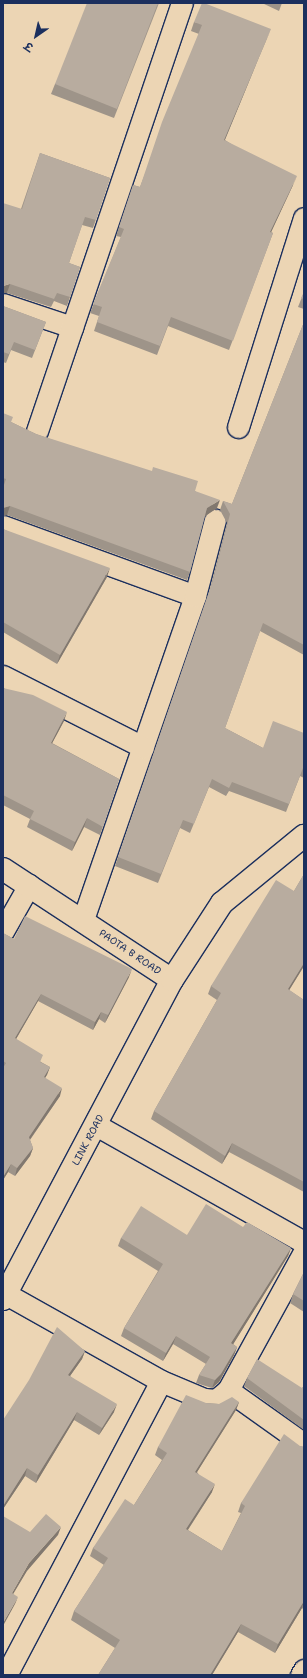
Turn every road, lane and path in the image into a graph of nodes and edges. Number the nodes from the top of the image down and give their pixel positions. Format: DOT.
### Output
graph roads {
  1 [pos="182,3"];
  2 [pos="304,218"];
  3 [pos="3,304"];
  4 [pos="72,327"];
  5 [pos="238,427"];
  6 [pos="37,431"];
  7 [pos="215,520"];
  8 [pos="3,526"];
  9 [pos="195,596"];
  10 [pos="3,676"];
  11 [pos="143,746"];
  12 [pos="304,836"];
  13 [pos="3,869"];
  14 [pos="29,884"];
  15 [pos="83,920"];
  16 [pos="3,931"];
  17 [pos="172,980"];
  18 [pos="96,1125"];
  19 [pos="304,1242"];
  20 [pos="304,1252"];
  21 [pos="5,1297"];
  22 [pos="161,1381"];
  23 [pos="228,1390"];
  24 [pos="304,1444"];
  25 [pos="304,1670"];
  26 [pos="6,1675"];
  27 [pos="301,1675"];
  1 -- 4 [label="street"];
  2 -- 5 [label="street"];
  3 -- 4 [label="street"];
  4 -- 6 [label="street"];
  7 -- 9 [label="street"];
  8 -- 9 [label="street"];
  9 -- 11 [label="street"];
  10 -- 11 [label="street"];
  11 -- 15 [label="street"];
  12 -- 17 [label="street, PAOTA B ROAD"];
  13 -- 14 [label="street, PAOTA B ROAD"];
  14 -- 15 [label="street, PAOTA B ROAD"];
  14 -- 16 [label="street"];
  15 -- 17 [label="street, PAOTA B ROAD"];
  17 -- 18 [label="street, LINK ROAD"];
  18 -- 19 [label="street"];
  18 -- 21 [label="street, LINK ROAD"];
  20 -- 23 [label="street"];
  21 -- 22 [label="street"];
  22 -- 23 [label="street"];
  22 -- 26 [label="street"];
  23 -- 24 [label="street"];
  25 -- 27 [label="street"];
}
